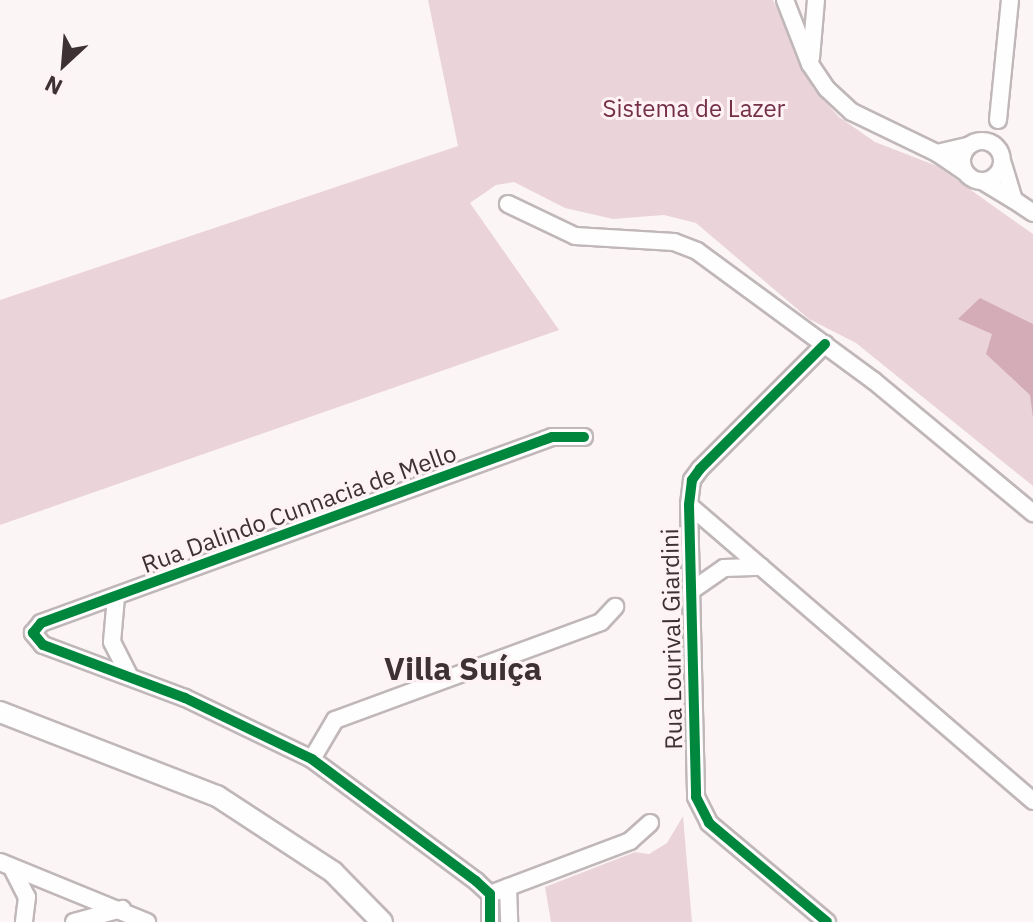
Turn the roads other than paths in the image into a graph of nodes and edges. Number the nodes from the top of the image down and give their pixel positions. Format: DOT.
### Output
graph roads {
  1 [pos="785,0"];
  2 [pos="816,0"];
  3 [pos="1010,0"];
  4 [pos="810,64"];
  5 [pos="998,120"];
  6 [pos="972,143"];
  7 [pos="937,153"];
  8 [pos="1002,158"];
  9 [pos="965,172"];
  10 [pos="982,181"];
  11 [pos="1014,200"];
  12 [pos="508,204"];
  13 [pos="1033,213"];
  14 [pos="825,344"];
  15 [pos="584,437"];
  16 [pos="689,505"];
  17 [pos="1030,509"];
  18 [pos="761,567"];
  19 [pos="691,591"];
  20 [pos="116,597"];
  21 [pos="615,607"];
  22 [pos="129,675"];
  23 [pos="0,712"];
  24 [pos="312,759"];
  25 [pos="1033,801"];
  26 [pos="650,823"];
  27 [pos="6,865"];
  28 [pos="508,887"];
  29 [pos="490,894"];
  30 [pos="122,909"];
  31 [pos="24,922"];
  32 [pos="74,922"];
  33 [pos="147,922"];
  34 [pos="382,922"];
  35 [pos="490,922"];
  36 [pos="509,922"];
  37 [pos="827,922"];
  1 -- 4 [label="street"];
  2 -- 4 [label="street"];
  3 -- 5 [label="street"];
  4 -- 7 [label="street"];
  5 -- 6 [label="street"];
  5 -- 8 [label="street"];
  6 -- 7 [label="street"];
  6 -- 8 [label="street"];
  6 -- 9 [label="street"];
  7 -- 9 [label="street"];
  8 -- 10 [label="street"];
  8 -- 11 [label="street"];
  9 -- 10 [label="street"];
  10 -- 11 [label="street"];
  11 -- 13 [label="street"];
  12 -- 14 [label="street"];
  14 -- 16 [label="street, Rua Lourival Giardini"];
  14 -- 17 [label="street"];
  15 -- 20 [label="street, Rua Dalindo Cunnacia de Mello"];
  16 -- 18 [label="street"];
  16 -- 19 [label="street, Rua Lourival Giardini"];
  18 -- 19 [label="street"];
  18 -- 25 [label="street"];
  19 -- 37 [label="street, Rua Lourival Giardini"];
  20 -- 22 [label="street"];
  20 -- 22 [label="street, Rua Dalindo Cunnacia de Mello"];
  21 -- 24 [label="street"];
  22 -- 24 [label="street"];
  23 -- 34 [label="street"];
  24 -- 29 [label="street"];
  26 -- 28 [label="street"];
  27 -- 30 [label="street"];
  27 -- 31 [label="street"];
  28 -- 29 [label="street"];
  28 -- 36 [label="street"];
  29 -- 35 [label="street"];
  30 -- 32 [label="street"];
  30 -- 33 [label="street"];
}
